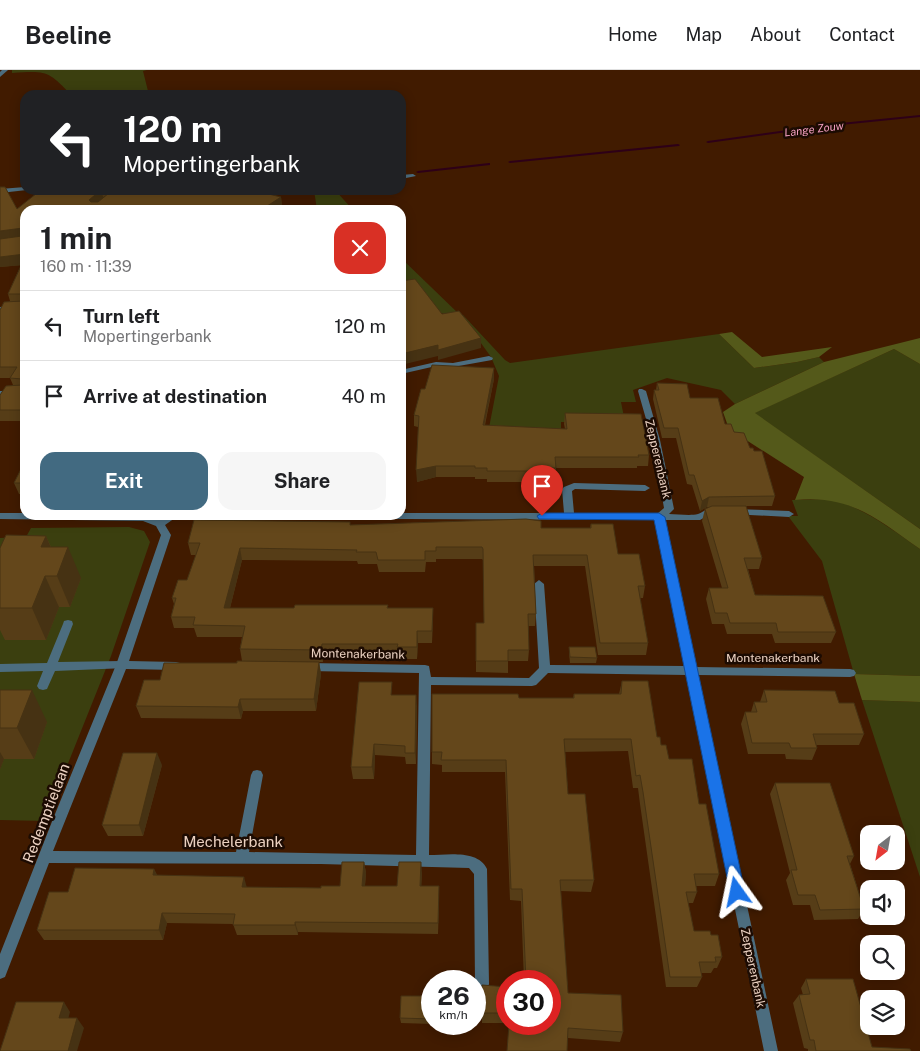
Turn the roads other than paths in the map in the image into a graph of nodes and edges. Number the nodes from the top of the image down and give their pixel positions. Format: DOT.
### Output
graph roads {
  1 [pos="4,70"];
  2 [pos="0,75"];
  3 [pos="413,176"];
  4 [pos="406,177"];
  5 [pos="20,189"];
  6 [pos="0,191"];
  7 [pos="20,308"];
  8 [pos="0,309"];
  9 [pos="489,358"];
  10 [pos="406,371"];
  11 [pos="642,391"];
  12 [pos="20,393"];
  13 [pos="0,394"];
  14 [pos="645,488"];
  15 [pos="789,514"];
  16 [pos="0,516"];
  17 [pos="20,516"];
  18 [pos="406,516"];
  19 [pos="569,516"];
  20 [pos="659,517"];
  21 [pos="149,520"];
  22 [pos="166,520"];
  23 [pos="160,524"];
  24 [pos="539,584"];
  25 [pos="68,624"];
  26 [pos="122,665"];
  27 [pos="189,666"];
  28 [pos="52,667"];
  29 [pos="295,667"];
  30 [pos="0,668"];
  31 [pos="545,669"];
  32 [pos="691,672"];
  33 [pos="850,673"];
  34 [pos="425,681"];
  35 [pos="43,686"];
  36 [pos="257,775"];
  37 [pos="44,857"];
  38 [pos="242,857"];
  39 [pos="422,860"];
  40 [pos="482,970"];
  41 [pos="0,972"];
  42 [pos="771,1051"];
  1 -- 2 [label="street"];
  3 -- 4 [label="street"];
  5 -- 6 [label="street"];
  7 -- 8 [label="street"];
  9 -- 10 [label="street"];
  11 -- 20 [label="street, Zepperenbank"];
  12 -- 13 [label="street"];
  14 -- 19 [label="street"];
  15 -- 20 [label="street"];
  16 -- 17 [label="street"];
  18 -- 19 [label="street"];
  19 -- 20 [label="street"];
  20 -- 32 [label="street, Zepperenbank"];
  21 -- 23 [label="street"];
  22 -- 23 [label="street"];
  23 -- 26 [label="street, Redemptielaan"];
  24 -- 31 [label="street"];
  25 -- 28 [label="street"];
  26 -- 27 [label="street"];
  26 -- 28 [label="street"];
  26 -- 37 [label="street, Redemptielaan"];
  28 -- 30 [label="street"];
  28 -- 35 [label="street"];
  29 -- 34 [label="street, Montenakerbank"];
  31 -- 32 [label="street, Montenakerbank"];
  31 -- 34 [label="street"];
  32 -- 33 [label="street, Montenakerbank"];
  32 -- 42 [label="street, Zepperenbank"];
  34 -- 39 [label="street"];
  36 -- 38 [label="street"];
  37 -- 38 [label="street, Mechelerbank"];
  37 -- 41 [label="street, Redemptielaan"];
  38 -- 39 [label="street, Mechelerbank"];
  39 -- 40 [label="street, Mechelerbank"];
}
